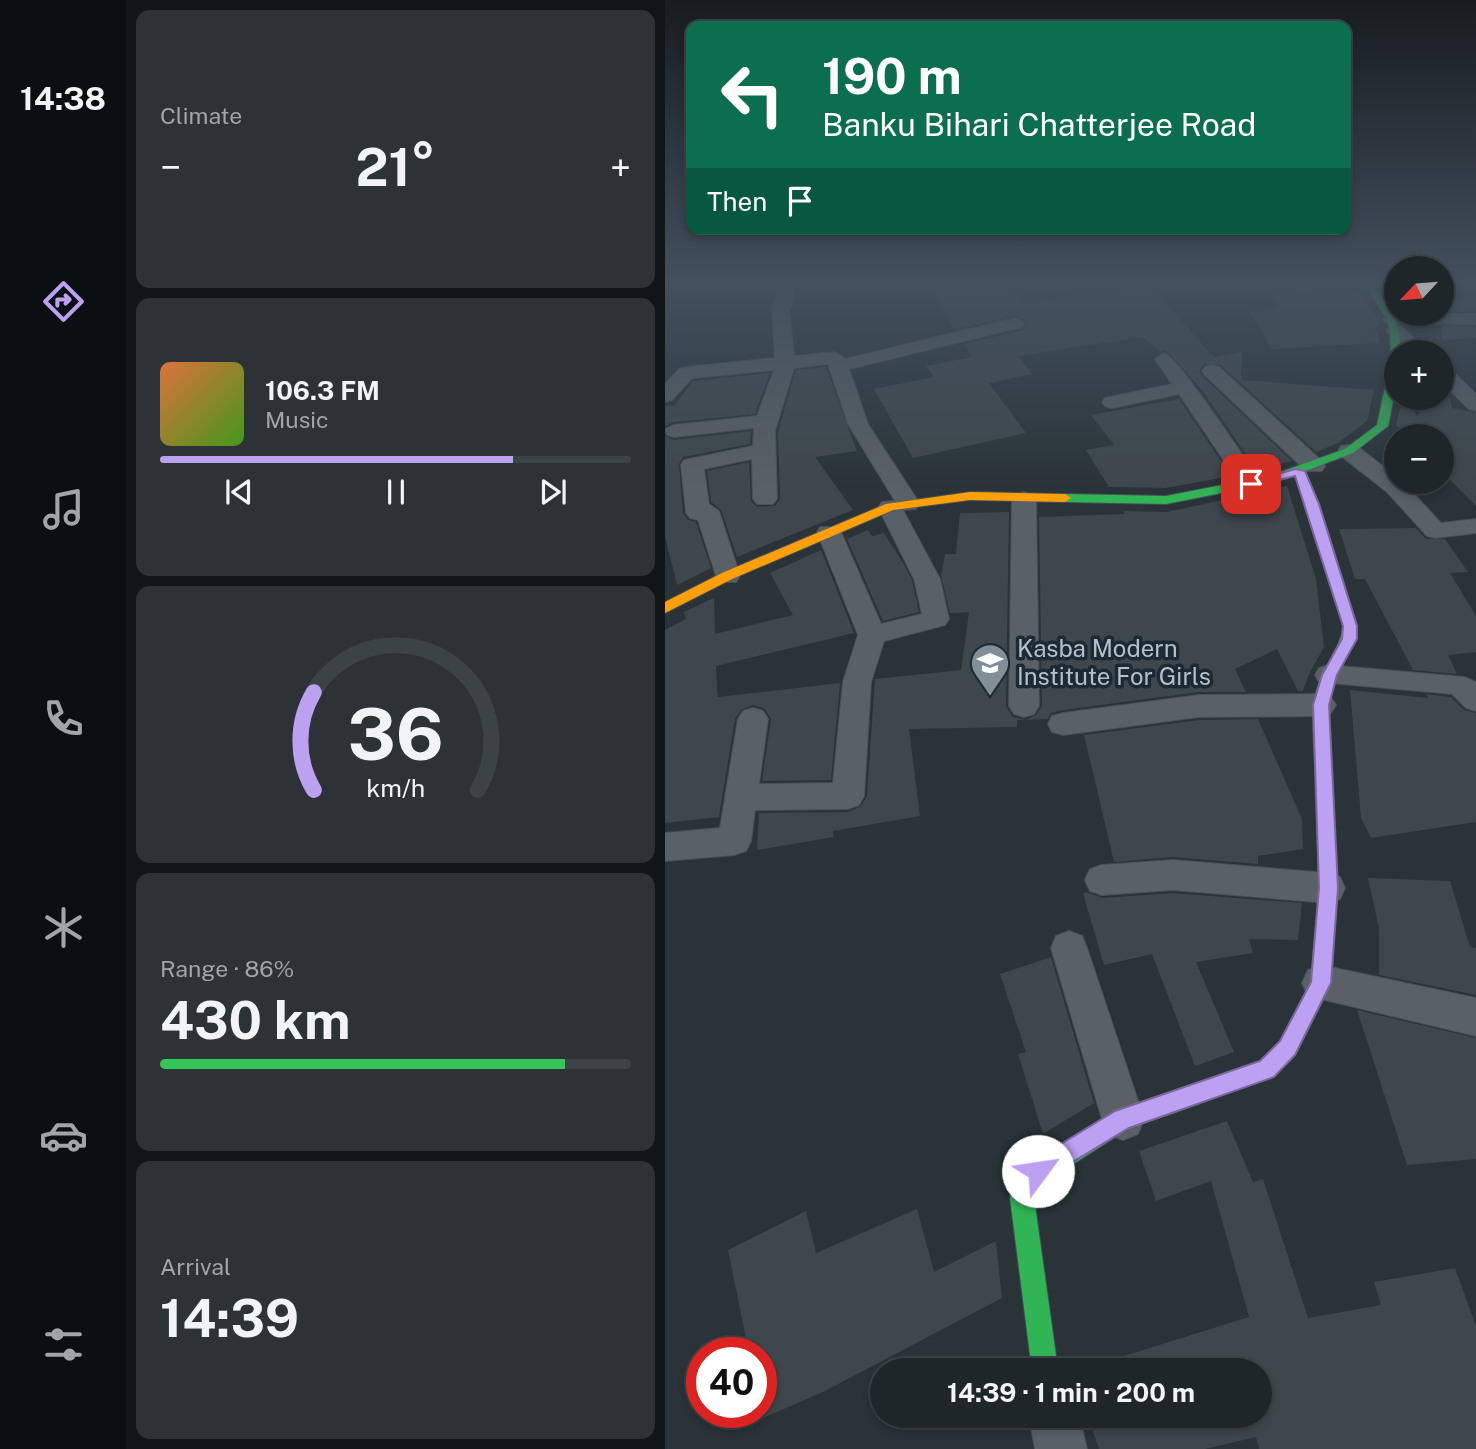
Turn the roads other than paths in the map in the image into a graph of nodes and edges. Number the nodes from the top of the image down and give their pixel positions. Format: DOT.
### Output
graph roads {
  1 [pos="784,353"];
  2 [pos="893,353"];
  3 [pos="1395,353"];
  4 [pos="1164,359"];
  5 [pos="785,362"];
  6 [pos="838,366"];
  7 [pos="1212,371"];
  8 [pos="1454,384"];
  9 [pos="1186,387"];
  10 [pos="665,396"];
  11 [pos="1112,402"];
  12 [pos="1476,405"];
  13 [pos="766,421"];
  14 [pos="674,431"];
  15 [pos="764,450"];
  16 [pos="1349,451"];
  17 [pos="1307,469"];
  18 [pos="1251,484"];
  19 [pos="765,499"];
  20 [pos="1024,499"];
  21 [pos="899,506"];
  22 [pos="1476,526"];
  23 [pos="829,532"];
  24 [pos="727,576"];
  25 [pos="665,608"];
  26 [pos="872,635"];
  27 [pos="1329,675"];
  28 [pos="1476,699"];
  29 [pos="1321,705"];
  30 [pos="1024,706"];
  31 [pos="753,719"];
  32 [pos="1063,723"];
  33 [pos="742,797"];
  34 [pos="665,847"];
  35 [pos="1102,880"];
  36 [pos="1328,888"];
  37 [pos="1069,948"];
  38 [pos="1321,983"];
  39 [pos="1476,1017"];
  40 [pos="1123,1119"];
  41 [pos="1043,1358"];
  42 [pos="1057,1428"];
  43 [pos="1061,1449"];
  1 -- 5 [label="street"];
  2 -- 6 [label="street"];
  3 -- 16 [label="main road"];
  4 -- 9 [label="street"];
  5 -- 6 [label="street"];
  5 -- 10 [label="street"];
  5 -- 13 [label="street"];
  6 -- 21 [label="street"];
  7 -- 17 [label="street"];
  8 -- 12 [label="street"];
  9 -- 11 [label="street"];
  9 -- 18 [label="street"];
  13 -- 14 [label="street"];
  13 -- 15 [label="street"];
  15 -- 19 [label="street"];
  15 -- 24 [label="street"];
  16 -- 17 [label="main road"];
  16 -- 22 [label="street"];
  17 -- 18 [label="main road"];
  17 -- 27 [label="main road"];
  18 -- 20 [label="main road"];
  20 -- 21 [label="main road"];
  20 -- 30 [label="street"];
  21 -- 23 [label="main road"];
  21 -- 26 [label="street"];
  23 -- 24 [label="main road"];
  23 -- 26 [label="street"];
  24 -- 25 [label="main road"];
  26 -- 33 [label="street"];
  27 -- 28 [label="street"];
  27 -- 29 [label="main road"];
  29 -- 32 [label="street"];
  29 -- 36 [label="main road"];
  31 -- 33 [label="street"];
  33 -- 34 [label="street"];
  35 -- 36 [label="street"];
  36 -- 38 [label="main road"];
  37 -- 40 [label="street"];
  38 -- 39 [label="street"];
  38 -- 40 [label="main road"];
  40 -- 41 [label="main road"];
  42 -- 43 [label="street"];
}
